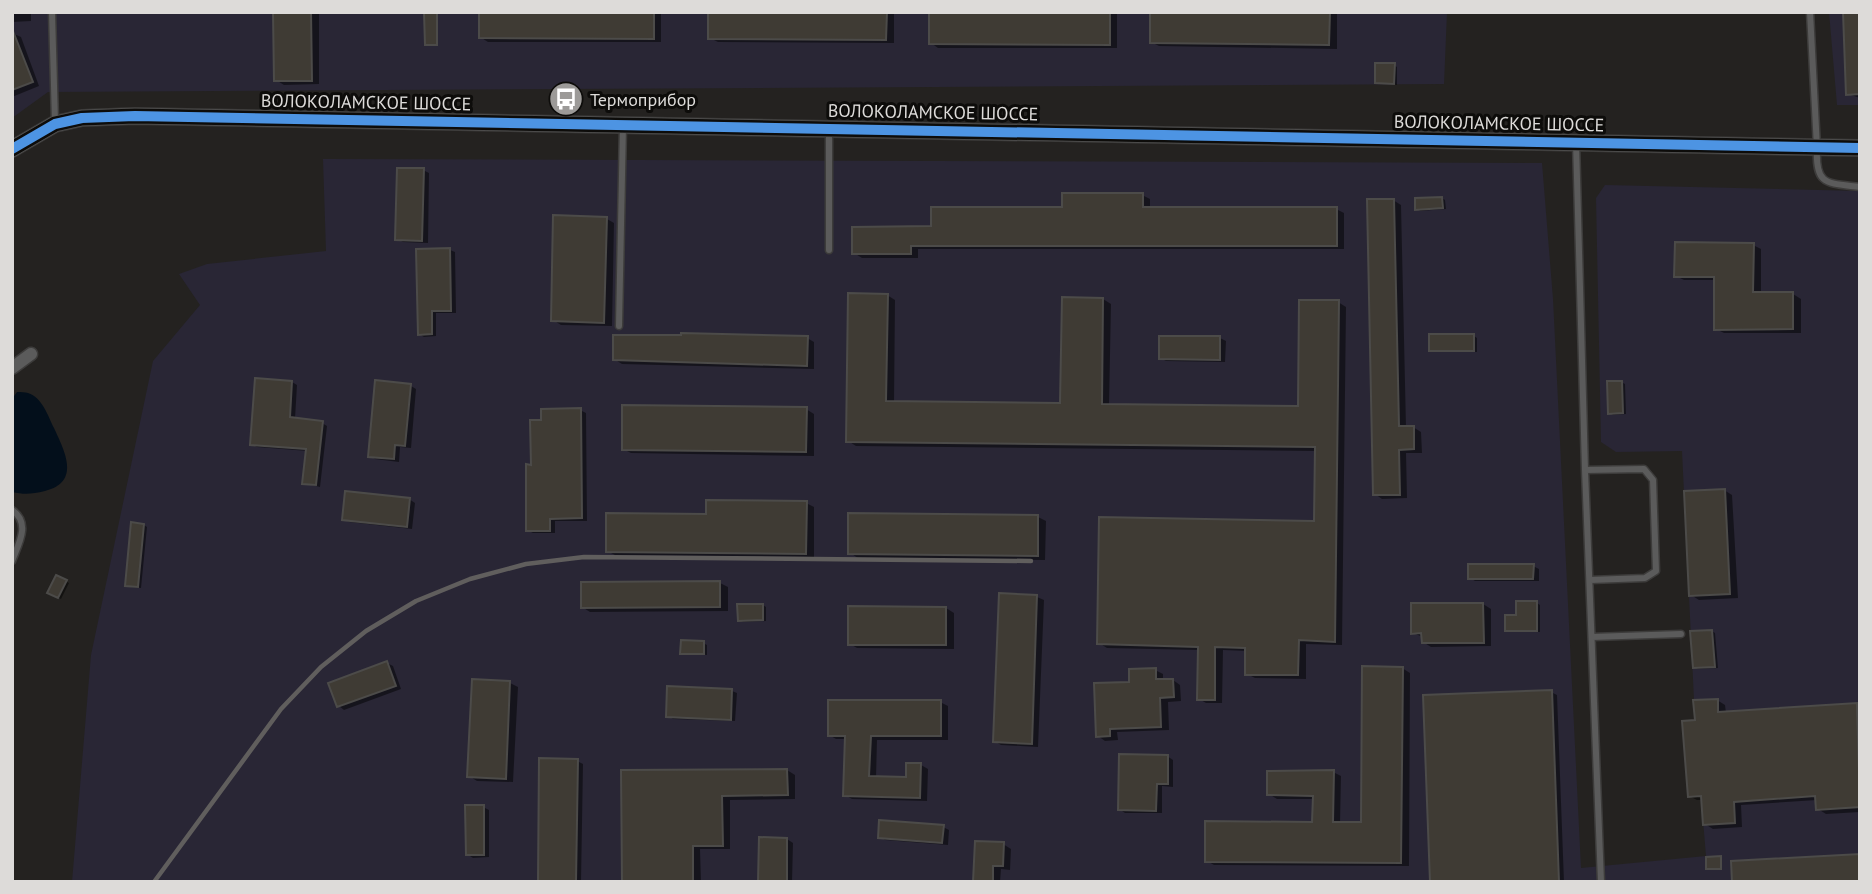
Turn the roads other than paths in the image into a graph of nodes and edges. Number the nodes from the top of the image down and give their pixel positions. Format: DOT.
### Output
graph roads {
  1 [pos="52,12"];
  2 [pos="1810,12"];
  3 [pos="55,124"];
  4 [pos="623,124"];
  5 [pos="830,128"];
  6 [pos="1576,142"];
  7 [pos="1817,148"];
  8 [pos="1860,148"];
  9 [pos="12,149"];
  10 [pos="1860,187"];
  11 [pos="829,250"];
  12 [pos="619,326"];
  13 [pos="32,354"];
  14 [pos="12,368"];
  15 [pos="1586,470"];
  16 [pos="12,510"];
  17 [pos="12,561"];
  18 [pos="1590,580"];
  19 [pos="1681,634"];
  20 [pos="1592,637"];
  21 [pos="1601,882"];
  1 -- 3 [label="lane"];
  2 -- 7 [label="lane"];
  3 -- 4 [label="street, ВОЛОКОЛАМСКОЕ ШОССЕ"];
  3 -- 9 [label="street, ВОЛОКОЛАМСКОЕ ШОССЕ"];
  4 -- 5 [label="street, ВОЛОКОЛАМСКОЕ ШОССЕ"];
  4 -- 12 [label="lane"];
  5 -- 6 [label="street, ВОЛОКОЛАМСКОЕ ШОССЕ"];
  5 -- 11 [label="lane"];
  6 -- 7 [label="street, ВОЛОКОЛАМСКОЕ ШОССЕ"];
  6 -- 15 [label="lane"];
  7 -- 8 [label="street, ВОЛОКОЛАМСКОЕ ШОССЕ"];
  7 -- 10 [label="lane"];
  13 -- 14 [label="street"];
  15 -- 18 [label="lane"];
  15 -- 18 [label="lane"];
  16 -- 17 [label="lane"];
  18 -- 20 [label="lane"];
  19 -- 20 [label="lane"];
  20 -- 21 [label="lane"];
}
